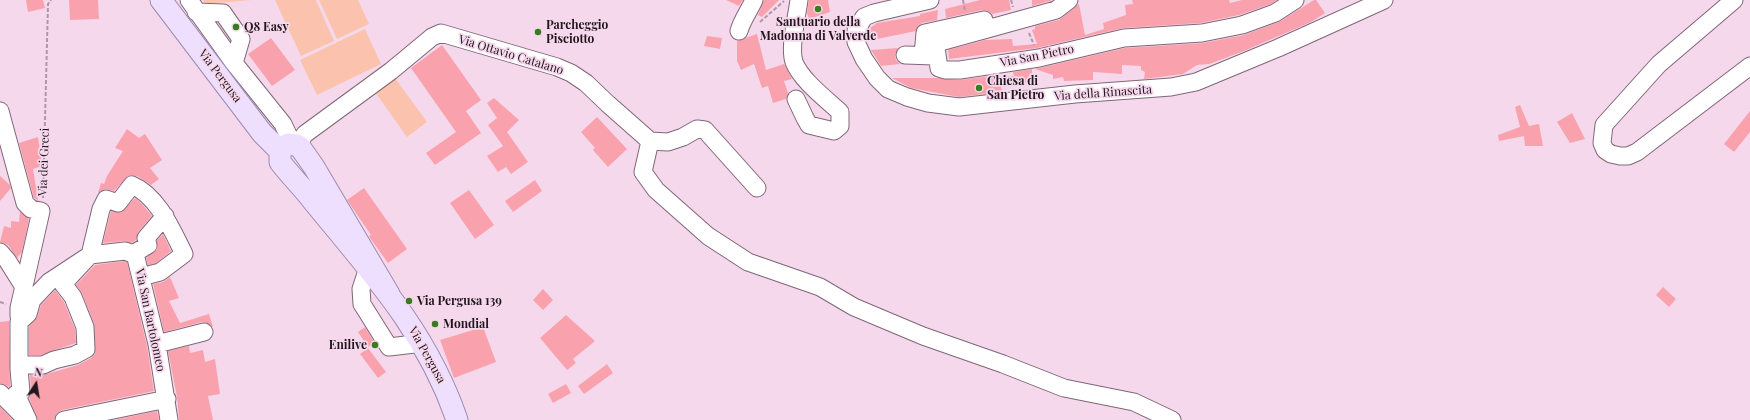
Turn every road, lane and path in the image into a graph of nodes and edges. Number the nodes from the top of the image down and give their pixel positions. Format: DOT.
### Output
graph roads {
  1 [pos="51,0"];
  2 [pos="161,0"];
  3 [pos="754,0"];
  4 [pos="786,0"];
  5 [pos="799,0"];
  6 [pos="930,0"];
  7 [pos="1069,0"];
  8 [pos="1384,0"];
  9 [pos="1734,0"];
  10 [pos="1293,1"];
  11 [pos="192,6"];
  12 [pos="1014,13"];
  13 [pos="739,31"];
  14 [pos="1029,32"];
  15 [pos="905,55"];
  16 [pos="930,56"];
  17 [pos="1039,58"];
  18 [pos="989,65"];
  19 [pos="1750,66"];
  20 [pos="796,99"];
  21 [pos="1021,100"];
  22 [pos="0,111"];
  23 [pos="650,141"];
  24 [pos="292,151"];
  25 [pos="757,188"];
  26 [pos="41,211"];
  27 [pos="165,216"];
  28 [pos="0,252"];
  29 [pos="134,254"];
  30 [pos="90,255"];
  31 [pos="369,265"];
  32 [pos="141,277"];
  33 [pos="24,287"];
  34 [pos="19,322"];
  35 [pos="204,332"];
  36 [pos="157,344"];
  37 [pos="423,344"];
  38 [pos="20,365"];
  39 [pos="0,393"];
  40 [pos="167,399"];
  41 [pos="28,420"];
  42 [pos="64,420"];
  43 [pos="169,420"];
  44 [pos="458,420"];
  45 [pos="1172,420"];
  1 -- 26 [label="path, Via dei Greci"];
  2 -- 24 [label="main road, Via Pergusa"];
  3 -- 13 [label="street"];
  4 -- 13 [label="path"];
  5 -- 20 [label="street"];
  6 -- 21 [label="street, Via della Rinascita"];
  7 -- 16 [label="street"];
  8 -- 21 [label="street, Via della Rinascita"];
  9 -- 19 [label="street"];
  10 -- 17 [label="street, Via San Pietro"];
  11 -- 24 [label="street"];
  12 -- 16 [label="street"];
  14 -- 17 [label="path"];
  15 -- 16 [label="street"];
  16 -- 18 [label="street, Via San Pietro"];
  17 -- 18 [label="street, Via San Pietro"];
  18 -- 21 [label="path"];
  22 -- 26 [label="street, Via dei Greci"];
  23 -- 24 [label="street, Via Ottavio Catalano"];
  23 -- 25 [label="street"];
  23 -- 45 [label="street"];
  24 -- 31 [label="main road, Via Pergusa"];
  26 -- 33 [label="street"];
  27 -- 29 [label="street"];
  27 -- 30 [label="street"];
  27 -- 32 [label="street"];
  28 -- 33 [label="street"];
  29 -- 30 [label="street, Via San Bartolomeo"];
  29 -- 32 [label="street, Via San Bartolomeo"];
  30 -- 34 [label="street, Via San Bartolomeo"];
  30 -- 38 [label="street"];
  31 -- 37 [label="main road, Via Pergusa"];
  31 -- 37 [label="street"];
  32 -- 36 [label="street, Via San Bartolomeo"];
  33 -- 34 [label="street"];
  34 -- 38 [label="street"];
  35 -- 36 [label="street"];
  36 -- 40 [label="street, Via San Bartolomeo"];
  37 -- 44 [label="main road, Via Pergusa"];
  38 -- 41 [label="street"];
  39 -- 41 [label="street"];
  40 -- 42 [label="street"];
  40 -- 43 [label="street, Via San Bartolomeo"];
}
